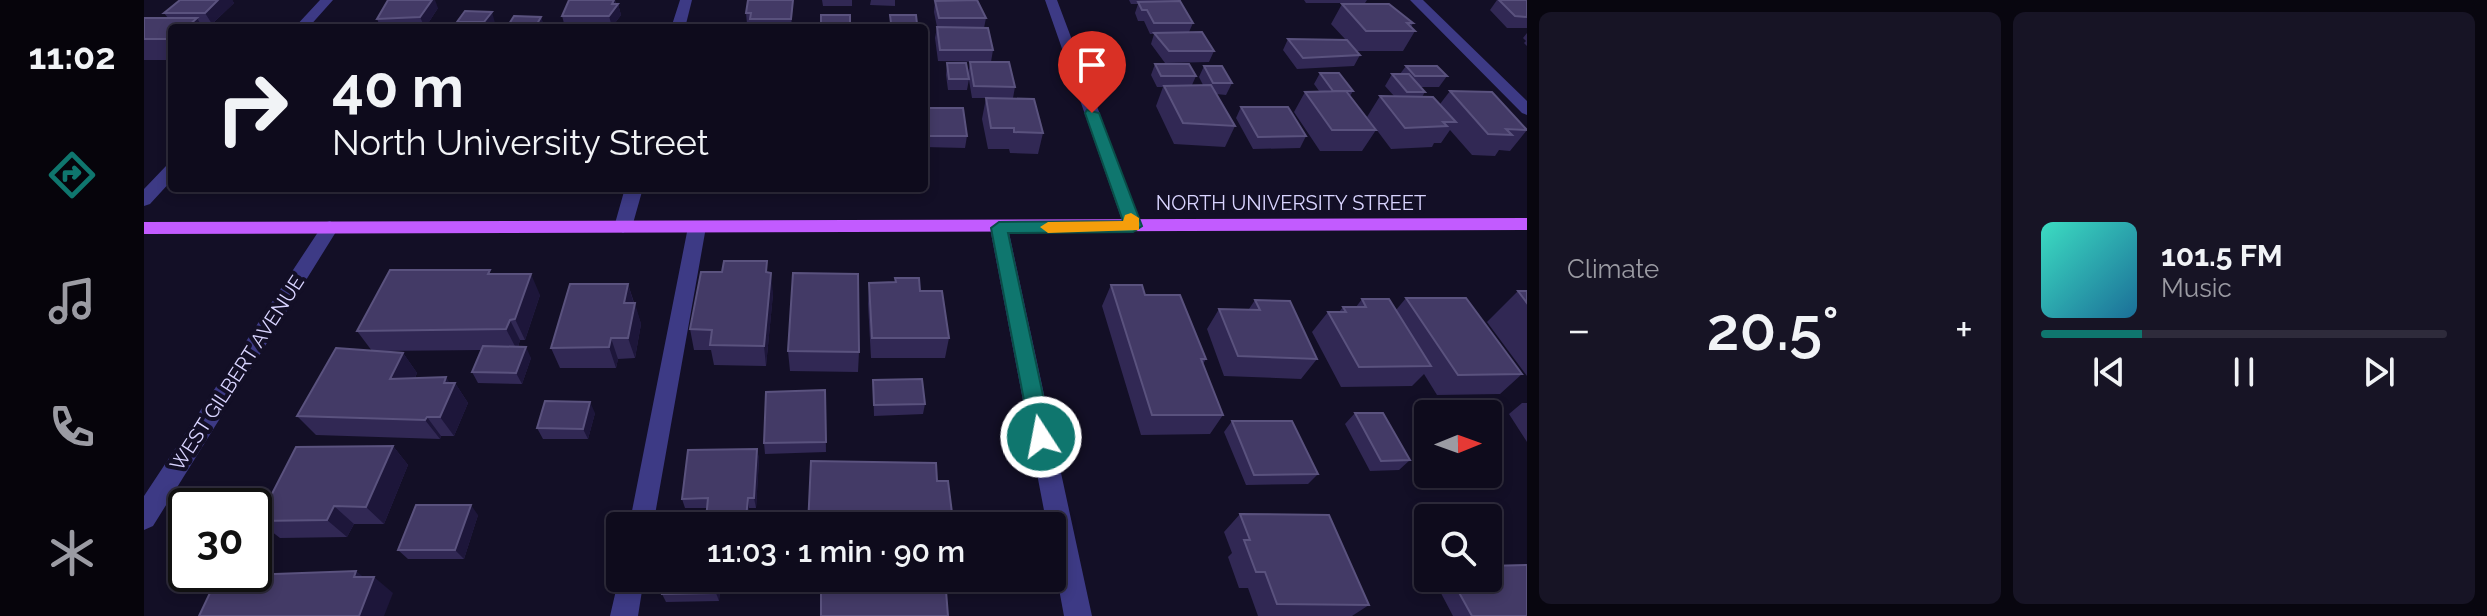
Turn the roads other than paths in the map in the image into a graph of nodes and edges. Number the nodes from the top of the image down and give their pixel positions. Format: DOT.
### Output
graph roads {
  1 [pos="327,0"];
  2 [pos="686,0"];
  3 [pos="1051,0"];
  4 [pos="1416,0"];
  5 [pos="305,24"];
  6 [pos="679,24"];
  7 [pos="1527,110"];
  8 [pos="168,174"];
  9 [pos="633,192"];
  10 [pos="144,200"];
  11 [pos="1527,224"];
  12 [pos="1133,226"];
  13 [pos="330,227"];
  14 [pos="623,227"];
  15 [pos="697,227"];
  16 [pos="144,228"];
  17 [pos="999,228"];
  18 [pos="644,512"];
  19 [pos="144,518"];
  20 [pos="628,592"];
  21 [pos="624,616"];
  22 [pos="1078,616"];
  1 -- 5 [label="street"];
  2 -- 6 [label="street"];
  3 -- 12 [label="street"];
  4 -- 7 [label="street"];
  8 -- 10 [label="street"];
  9 -- 14 [label="street"];
  11 -- 12 [label="main road, NORTH UNIVERSITY STREET"];
  12 -- 17 [label="main road, NORTH UNIVERSITY STREET"];
  13 -- 14 [label="main road, NORTH UNIVERSITY STREET"];
  13 -- 16 [label="main road, NORTH UNIVERSITY STREET"];
  13 -- 19 [label="street, WEST GILBERT AVENUE"];
  14 -- 15 [label="main road, NORTH UNIVERSITY STREET"];
  15 -- 17 [label="main road, NORTH UNIVERSITY STREET"];
  15 -- 18 [label="street"];
  17 -- 22 [label="street"];
  20 -- 21 [label="street"];
}
